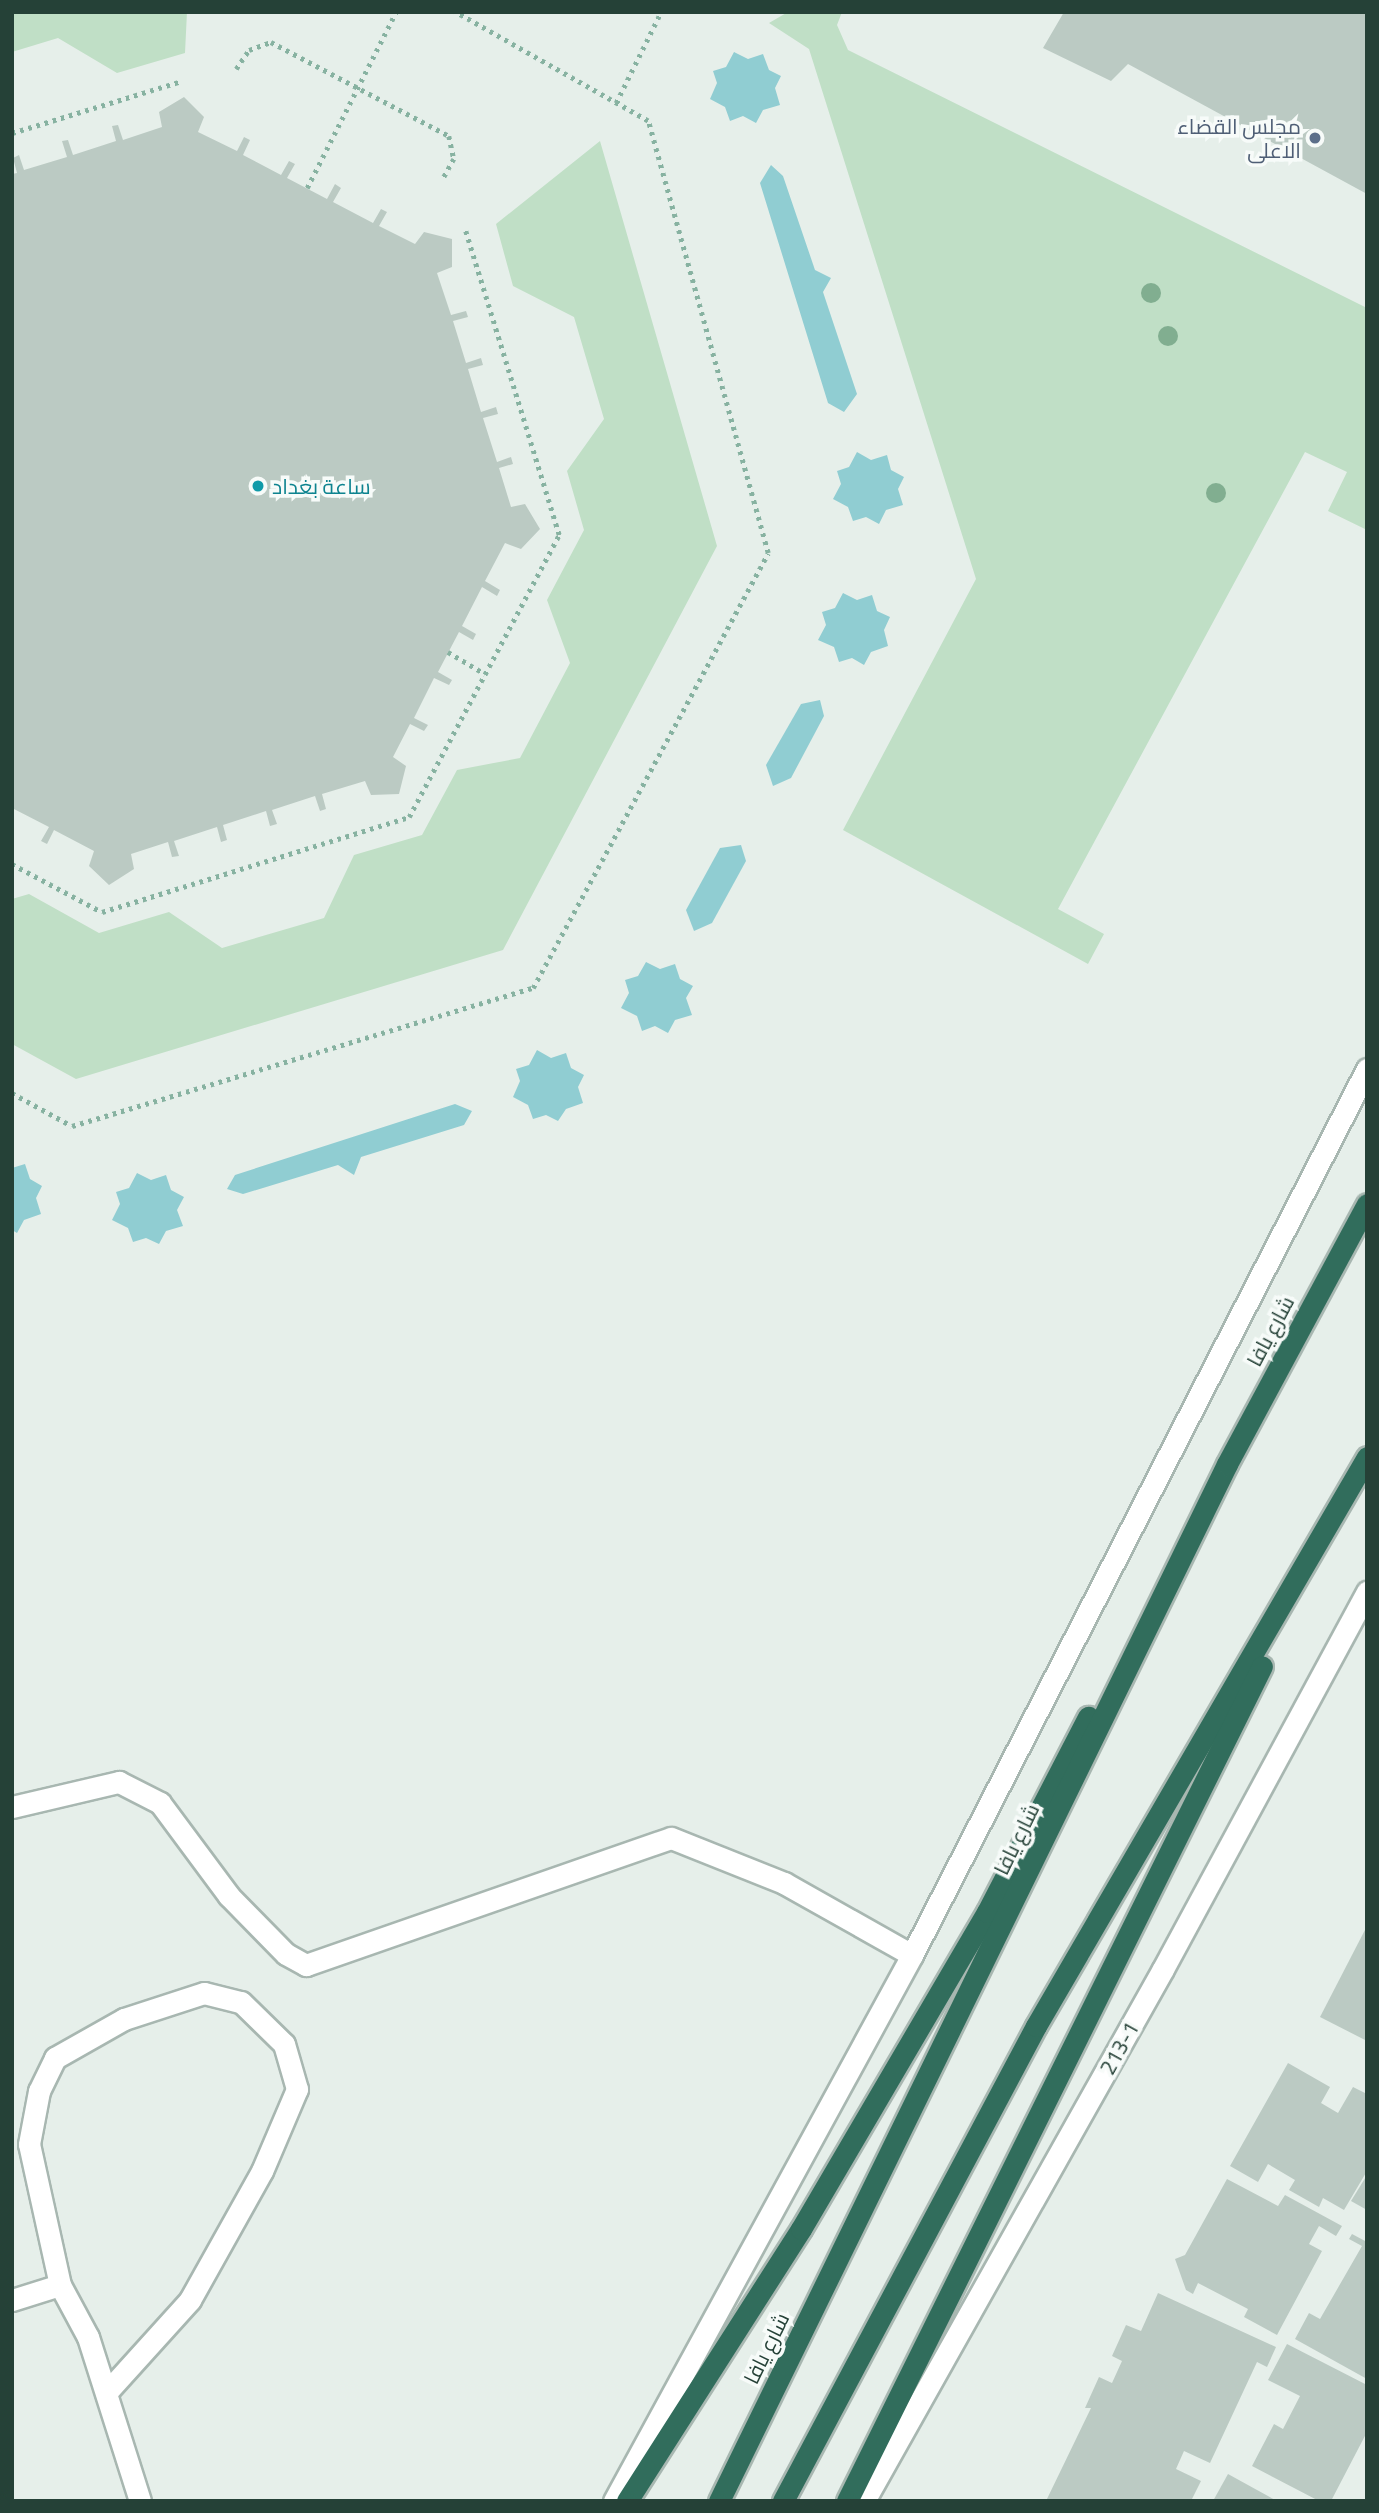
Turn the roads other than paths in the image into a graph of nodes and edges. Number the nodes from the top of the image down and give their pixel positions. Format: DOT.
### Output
graph roads {
  1 [pos="1367,1069"];
  2 [pos="1367,1204"];
  3 [pos="1367,1457"];
  4 [pos="1227,1464"];
  5 [pos="1343,1501"];
  6 [pos="1367,1592"];
  7 [pos="12,1807"];
  8 [pos="912,1955"];
  9 [pos="60,2285"];
  10 [pos="12,2300"];
  11 [pos="106,2393"];
  12 [pos="140,2501"];
  13 [pos="614,2501"];
  14 [pos="627,2501"];
  15 [pos="719,2501"];
  16 [pos="783,2501"];
  17 [pos="847,2501"];
  18 [pos="864,2501"];
  1 -- 8 [label="main road"];
  2 -- 4 [label="highway, شارع يافا"];
  3 -- 5 [label="highway"];
  4 -- 14 [label="highway"];
  4 -- 15 [label="highway, شارع يافا"];
  5 -- 16 [label="highway"];
  5 -- 17 [label="highway"];
  6 -- 18 [label="main road, 213-1"];
  7 -- 8 [label="main road"];
  8 -- 13 [label="main road"];
  9 -- 10 [label="main road"];
  9 -- 11 [label="main road"];
  9 -- 11 [label="main road"];
  11 -- 12 [label="main road"];
}
